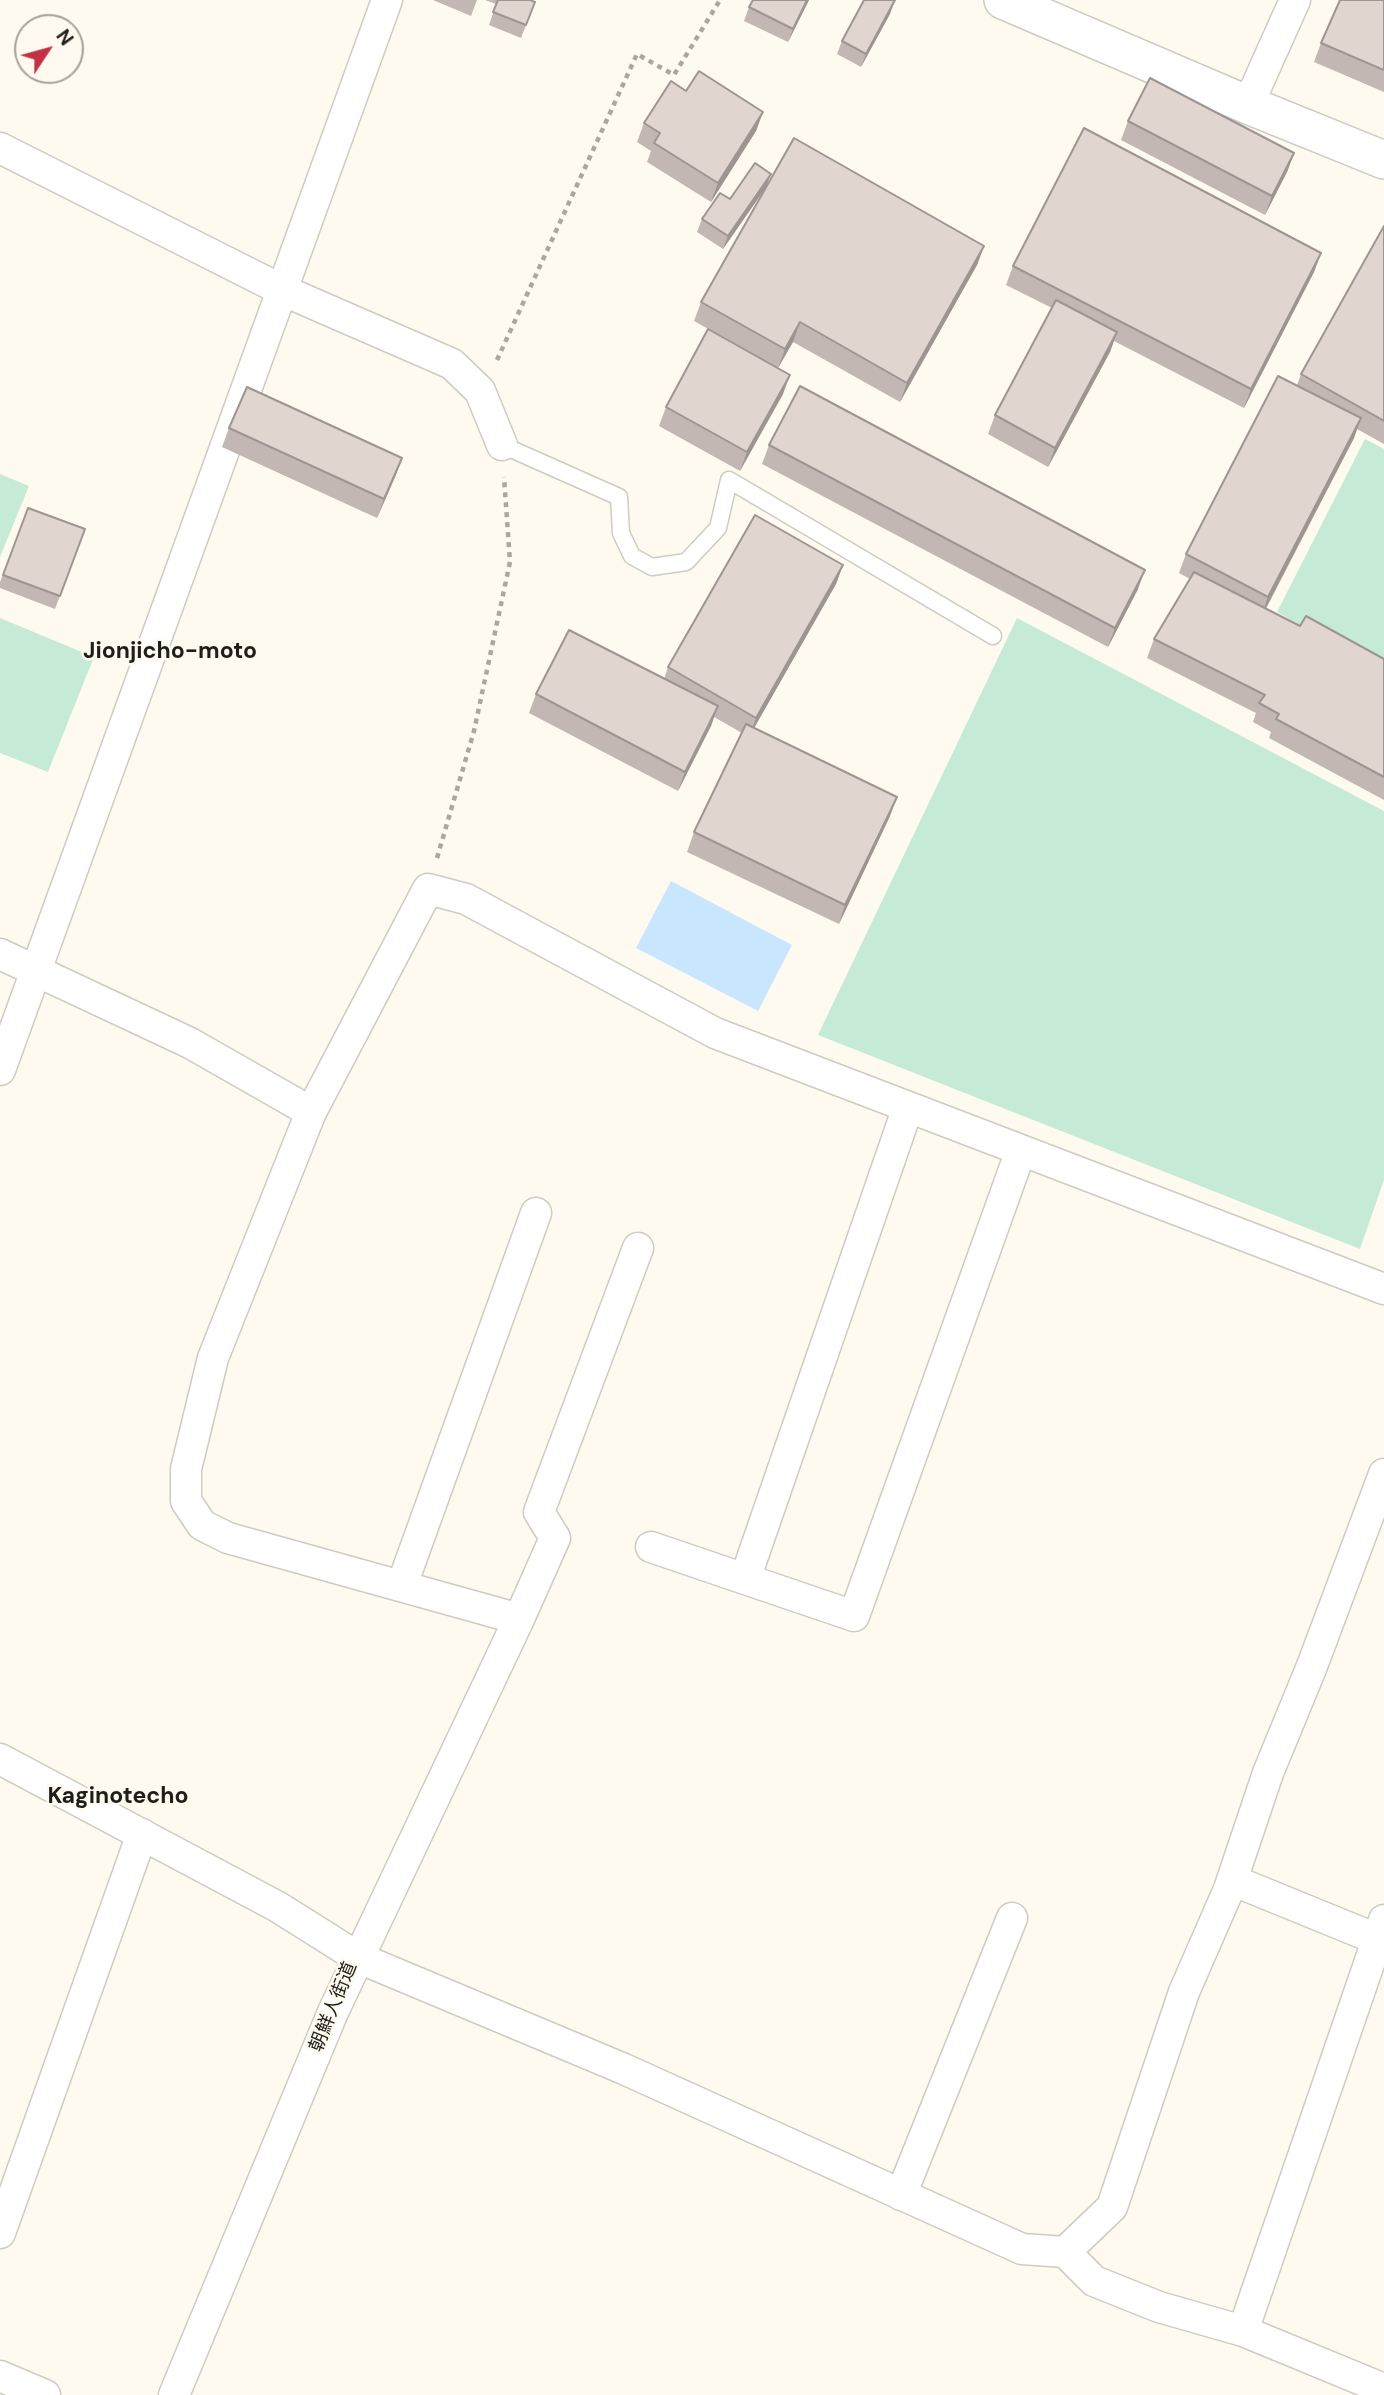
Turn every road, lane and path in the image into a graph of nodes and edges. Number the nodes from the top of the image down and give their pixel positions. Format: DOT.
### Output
graph roads {
  1 [pos="387,0"];
  2 [pos="720,0"];
  3 [pos="1003,0"];
  4 [pos="1295,0"];
  5 [pos="1248,105"];
  6 [pos="0,148"];
  7 [pos="1384,160"];
  8 [pos="282,290"];
  9 [pos="480,391"];
  10 [pos="502,445"];
  11 [pos="993,636"];
  12 [pos="428,889"];
  13 [pos="0,954"];
  14 [pos="36,972"];
  15 [pos="0,1070"];
  16 [pos="908,1107"];
  17 [pos="311,1112"];
  18 [pos="1021,1150"];
  19 [pos="536,1213"];
  20 [pos="638,1248"];
  21 [pos="1384,1289"];
  22 [pos="1384,1474"];
  23 [pos="652,1547"];
  24 [pos="745,1579"];
  25 [pos="402,1585"];
  26 [pos="519,1619"];
  27 [pos="0,1759"];
  28 [pos="142,1834"];
  29 [pos="1232,1880"];
  30 [pos="1012,1918"];
  31 [pos="1382,1934"];
  32 [pos="359,1958"];
  33 [pos="901,2195"];
  34 [pos="0,2232"];
  35 [pos="1065,2252"];
  36 [pos="1243,2331"];
  37 [pos="0,2376"];
  38 [pos="1384,2389"];
  39 [pos="45,2395"];
  40 [pos="174,2395"];
  1 -- 8 [label="street"];
  2 -- 9 [label="path"];
  3 -- 5 [label="street"];
  4 -- 5 [label="street"];
  5 -- 7 [label="street"];
  6 -- 8 [label="street"];
  8 -- 9 [label="street"];
  8 -- 14 [label="street"];
  9 -- 10 [label="street"];
  10 -- 11 [label="lane"];
  10 -- 12 [label="path"];
  12 -- 16 [label="street"];
  12 -- 17 [label="street"];
  13 -- 14 [label="street"];
  14 -- 15 [label="street"];
  14 -- 17 [label="street"];
  16 -- 18 [label="street"];
  16 -- 24 [label="street"];
  17 -- 25 [label="street"];
  18 -- 21 [label="street"];
  18 -- 24 [label="street"];
  19 -- 25 [label="street"];
  20 -- 26 [label="street"];
  22 -- 29 [label="street"];
  23 -- 24 [label="street"];
  25 -- 26 [label="street"];
  26 -- 32 [label="street"];
  27 -- 28 [label="street, 朝鮮人街道"];
  28 -- 32 [label="street, 朝鮮人街道"];
  28 -- 34 [label="street"];
  29 -- 31 [label="street"];
  29 -- 35 [label="street"];
  30 -- 33 [label="street"];
  31 -- 36 [label="street"];
  32 -- 33 [label="street"];
  32 -- 40 [label="street, 朝鮮人街道"];
  33 -- 35 [label="street"];
  35 -- 36 [label="street"];
  36 -- 38 [label="street"];
  37 -- 39 [label="street"];
}
